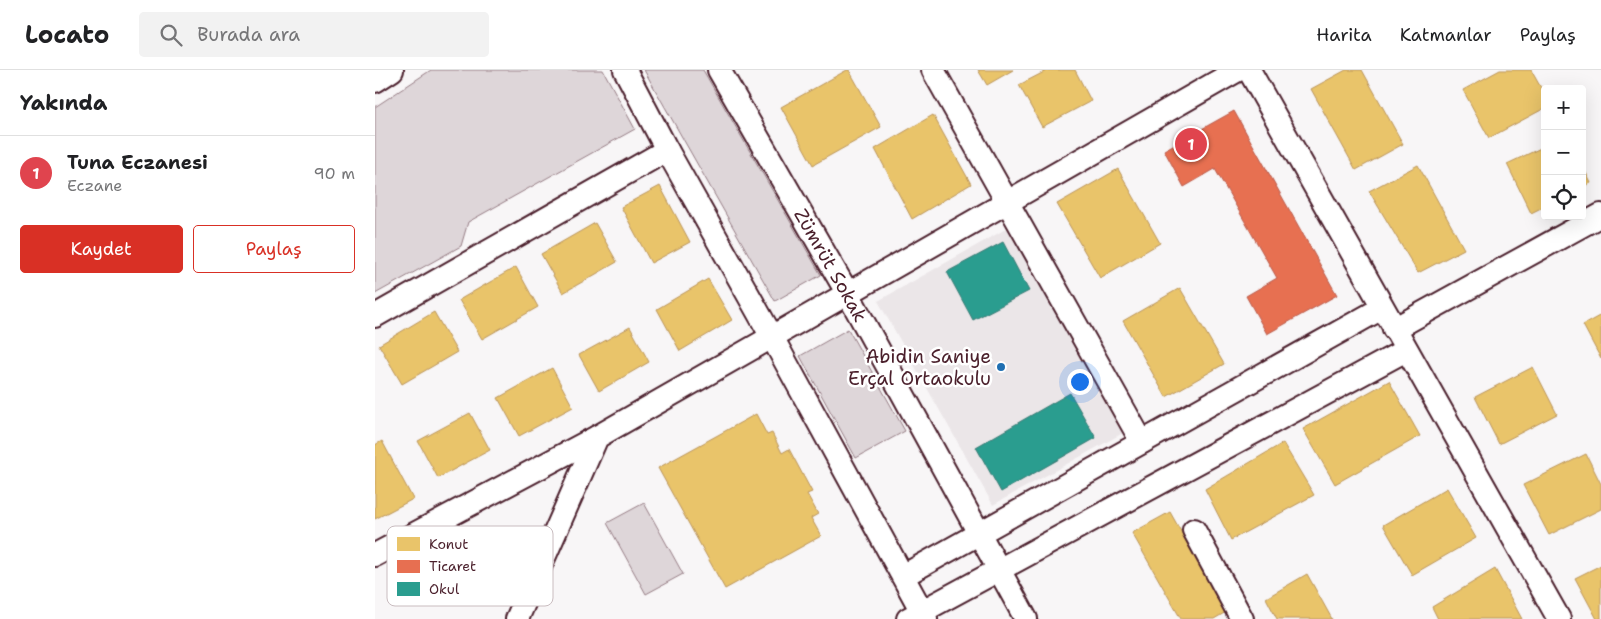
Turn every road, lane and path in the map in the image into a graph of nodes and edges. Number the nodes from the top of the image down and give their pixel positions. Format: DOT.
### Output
graph roads {
  1 [pos="392,70"];
  2 [pos="625,70"];
  3 [pos="719,70"];
  4 [pos="933,70"];
  5 [pos="1238,70"];
  6 [pos="1249,70"];
  7 [pos="375,81"];
  8 [pos="667,150"];
  9 [pos="1007,202"];
  10 [pos="1601,215"];
  11 [pos="848,294"];
  12 [pos="1382,308"];
  13 [pos="375,316"];
  14 [pos="1394,329"];
  15 [pos="772,337"];
  16 [pos="1406,350"];
  17 [pos="597,437"];
  18 [pos="1142,442"];
  19 [pos="430,526"];
  20 [pos="1194,530"];
  21 [pos="979,534"];
  22 [pos="553,537"];
  23 [pos="387,549"];
  24 [pos="375,555"];
  25 [pos="1000,569"];
  26 [pos="903,576"];
  27 [pos="523,606"];
  28 [pos="919,616"];
  29 [pos="517,619"];
  30 [pos="1027,619"];
  31 [pos="1242,619"];
  32 [pos="1559,619"];
  1 -- 7 [label="street"];
  2 -- 8 [label="street"];
  3 -- 11 [label="street, Zümrüt Sokak"];
  4 -- 9 [label="street"];
  5 -- 9 [label="street"];
  6 -- 12 [label="street"];
  8 -- 13 [label="street"];
  8 -- 15 [label="street"];
  9 -- 11 [label="street"];
  9 -- 18 [label="street"];
  10 -- 14 [label="street"];
  11 -- 15 [label="street"];
  11 -- 21 [label="street, Zümrüt Sokak"];
  12 -- 14 [label="street"];
  12 -- 18 [label="street"];
  14 -- 16 [label="street"];
  15 -- 17 [label="street"];
  15 -- 26 [label="street"];
  16 -- 25 [label="street"];
  16 -- 32 [label="street"];
  17 -- 19 [label="street"];
  17 -- 22 [label="street"];
  18 -- 21 [label="street"];
  20 -- 31 [label="street"];
  21 -- 25 [label="street, Zümrüt Sokak"];
  21 -- 26 [label="street"];
  23 -- 24 [label="street"];
  25 -- 28 [label="street"];
  25 -- 30 [label="street, Zümrüt Sokak"];
  26 -- 28 [label="street"];
  27 -- 29 [label="street"];
}
